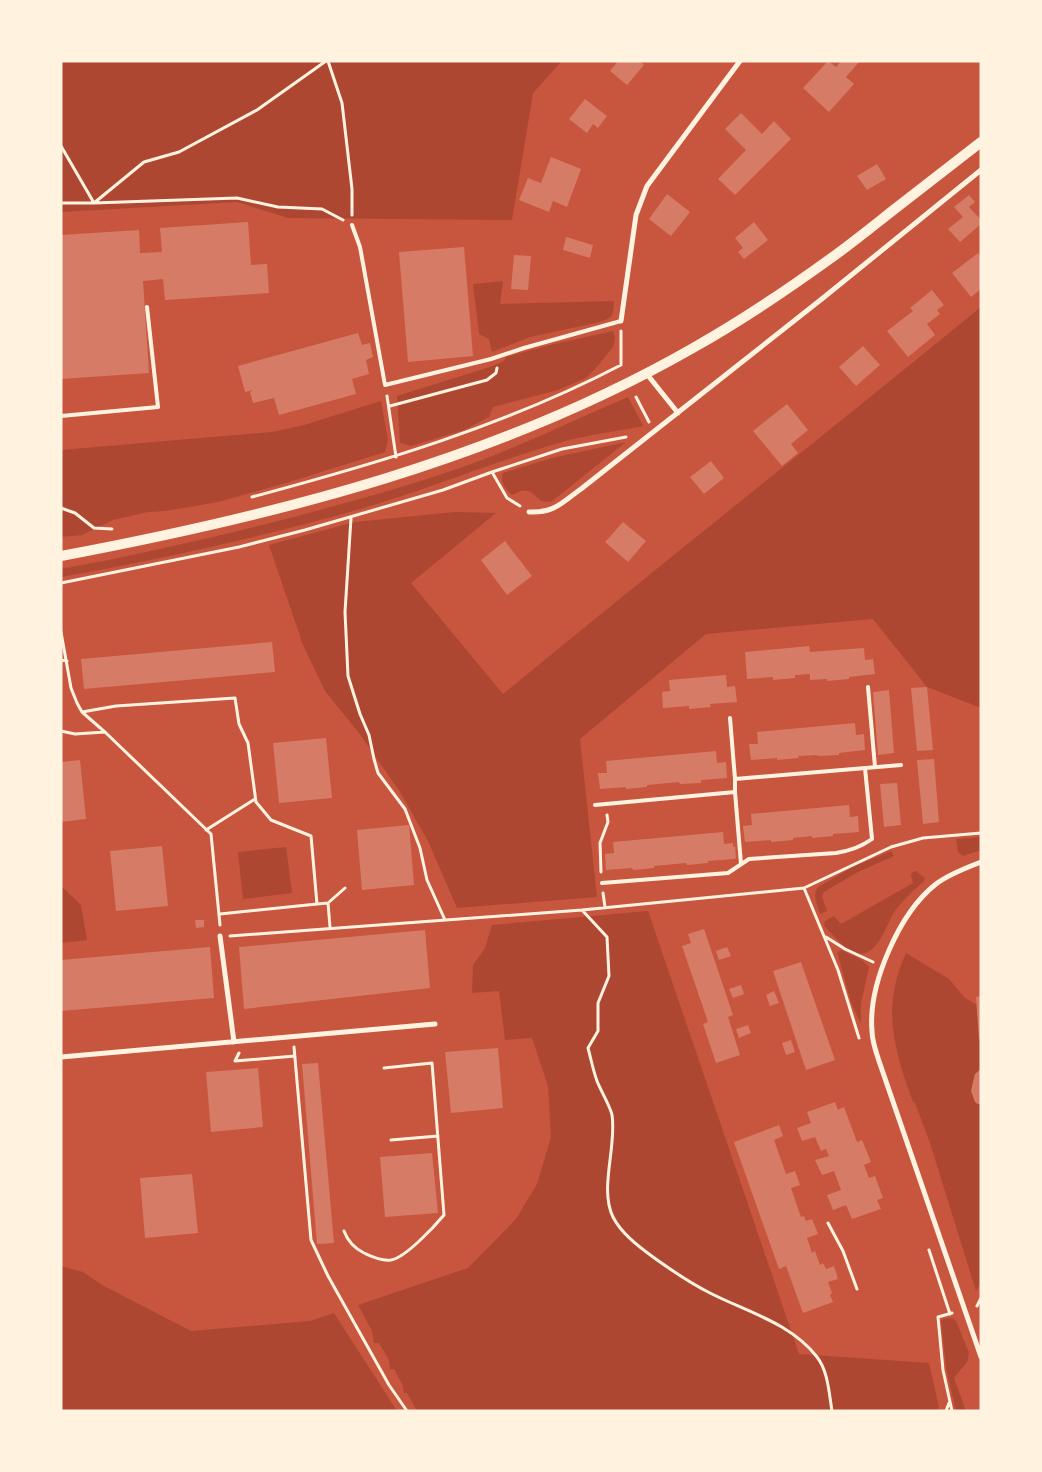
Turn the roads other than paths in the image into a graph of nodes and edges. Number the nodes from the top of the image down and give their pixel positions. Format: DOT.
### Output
graph roads {
  1 [pos="740,61"];
  2 [pos="981,142"];
  3 [pos="981,170"];
  4 [pos="352,225"];
  5 [pos="147,307"];
  6 [pos="621,321"];
  7 [pos="646,373"];
  8 [pos="678,413"];
  9 [pos="61,416"];
  10 [pos="529,512"];
  11 [pos="61,556"];
  12 [pos="868,688"];
  13 [pos="730,718"];
  14 [pos="901,765"];
  15 [pos="875,767"];
  16 [pos="865,768"];
  17 [pos="735,779"];
  18 [pos="736,792"];
  19 [pos="595,805"];
  20 [pos="981,862"];
  21 [pos="741,864"];
  22 [pos="602,882"];
  23 [pos="220,936"];
  24 [pos="435,1024"];
  25 [pos="234,1042"];
  26 [pos="61,1057"];
  27 [pos="981,1357"];
  1 -- 6 [label="street"];
  2 -- 7 [label="main road"];
  3 -- 8 [label="street"];
  4 -- 6 [label="lane"];
  5 -- 9 [label="lane"];
  7 -- 8 [label="street"];
  7 -- 11 [label="main road"];
  8 -- 10 [label="street"];
  12 -- 15 [label="lane"];
  13 -- 17 [label="lane"];
  14 -- 15 [label="lane"];
  15 -- 16 [label="lane"];
  16 -- 17 [label="lane"];
  16 -- 21 [label="lane"];
  17 -- 18 [label="lane"];
  18 -- 19 [label="lane"];
  18 -- 21 [label="lane"];
  20 -- 27 [label="street"];
  21 -- 22 [label="lane"];
  23 -- 25 [label="street"];
  24 -- 25 [label="street"];
  25 -- 26 [label="street"];
}
